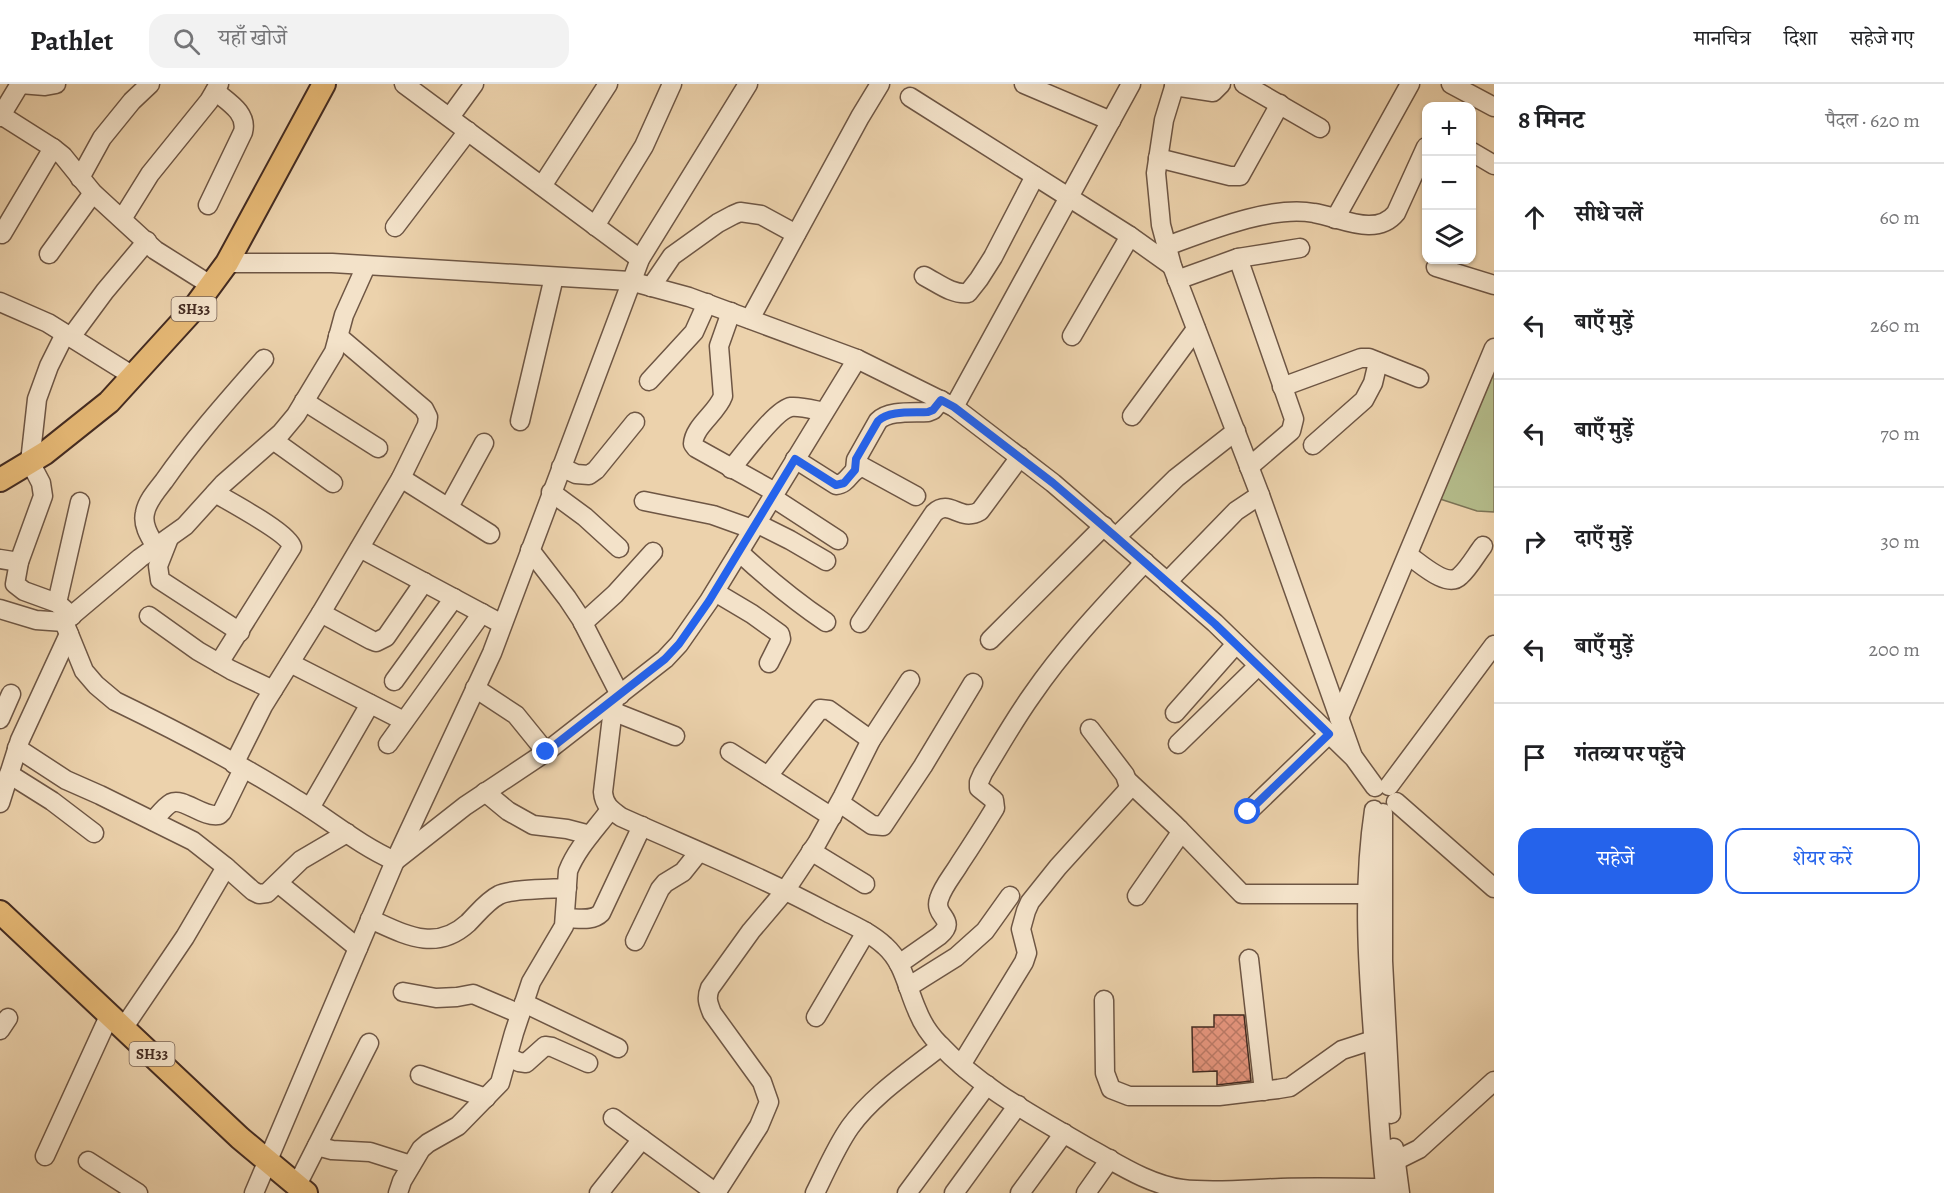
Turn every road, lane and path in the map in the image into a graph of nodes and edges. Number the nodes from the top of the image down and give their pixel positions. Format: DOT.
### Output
graph roads {
  1 [pos="20,84"];
  2 [pos="56,84"];
  3 [pos="150,84"];
  4 [pos="324,84"];
  5 [pos="404,84"];
  6 [pos="474,84"];
  7 [pos="608,84"];
  8 [pos="672,84"];
  9 [pos="748,84"];
  10 [pos="880,84"];
  11 [pos="1024,84"];
  12 [pos="1131,84"];
  13 [pos="1221,84"];
  14 [pos="1244,84"];
  15 [pos="1410,84"];
  16 [pos="1174,85"];
  17 [pos="1459,86"];
  18 [pos="217,87"];
  19 [pos="910,97"];
  20 [pos="1280,104"];
  21 [pos="1494,106"];
  22 [pos="1,116"];
  23 [pos="450,117"];
  24 [pos="1111,121"];
  25 [pos="1320,128"];
  26 [pos="468,131"];
  27 [pos="53,148"];
  28 [pos="1476,154"];
  29 [pos="1422,156"];
  30 [pos="1158,158"];
  31 [pos="1494,165"];
  32 [pos="1035,176"];
  33 [pos="80,178"];
  34 [pos="542,186"];
  35 [pos="93,193"];
  36 [pos="1069,197"];
  37 [pos="208,205"];
  38 [pos="122,219"];
  39 [pos="1335,219"];
  40 [pos="595,226"];
  41 [pos="395,227"];
  42 [pos="2,234"];
  43 [pos="796,234"];
  44 [pos="1130,237"];
  45 [pos="147,241"];
  46 [pos="1167,246"];
  47 [pos="1300,248"];
  48 [pos="49,254"];
  49 [pos="1238,258"];
  50 [pos="640,259"];
  51 [pos="227,263"];
  52 [pos="366,266"];
  53 [pos="1436,267"];
  54 [pos="1174,273"];
  55 [pos="924,276"];
  56 [pos="554,277"];
  57 [pos="630,281"];
  58 [pos="1494,285"];
  59 [pos="212,286"];
  60 [pos="651,287"];
  61 [pos="0,302"];
  62 [pos="707,303"];
  63 [pos="730,312"];
  64 [pos="750,319"];
  65 [pos="1196,329"];
  66 [pos="68,335"];
  67 [pos="338,336"];
  68 [pos="1072,336"];
  69 [pos="1494,348"];
  70 [pos="857,358"];
  71 [pos="264,359"];
  72 [pos="1378,362"];
  73 [pos="133,376"];
  74 [pos="1419,378"];
  75 [pos="649,381"];
  76 [pos="1282,387"];
  77 [pos="304,401"];
  78 [pos="947,404"];
  79 [pos="824,412"];
  80 [pos="1132,416"];
  81 [pos="520,421"];
  82 [pos="635,422"];
  83 [pos="1236,431"];
  84 [pos="273,440"];
  85 [pos="484,443"];
  86 [pos="1313,445"];
  87 [pos="378,448"];
  88 [pos="1020,457"];
  89 [pos="795,459"];
  90 [pos="30,462"];
  91 [pos="561,467"];
  92 [pos="1249,467"];
  93 [pos="731,469"];
  94 [pos="855,470"];
  95 [pos="401,478"];
  96 [pos="0,480"];
  97 [pos="333,483"];
  98 [pos="551,492"];
  99 [pos="215,493"];
  100 [pos="773,495"];
  101 [pos="1260,495"];
  102 [pos="916,496"];
  103 [pos="644,501"];
  104 [pos="80,502"];
  105 [pos="449,507"];
  106 [pos="754,526"];
  107 [pos="1110,532"];
  108 [pos="490,534"];
  109 [pos="838,540"];
  110 [pos="162,542"];
  111 [pos="1483,546"];
  112 [pos="360,548"];
  113 [pos="619,548"];
  114 [pos="530,550"];
  115 [pos="653,552"];
  116 [pos="739,552"];
  117 [pos="1408,555"];
  118 [pos="0,559"];
  119 [pos="826,561"];
  120 [pos="19,562"];
  121 [pos="1145,562"];
  122 [pos="424,582"];
  123 [pos="1167,582"];
  124 [pos="715,592"];
  125 [pos="454,598"];
  126 [pos="57,603"];
  127 [pos="0,609"];
  128 [pos="321,613"];
  129 [pos="482,614"];
  130 [pos="149,616"];
  131 [pos="825,622"];
  132 [pos="583,623"];
  133 [pos="860,623"];
  134 [pos="68,624"];
  135 [pos="502,624"];
  136 [pos="240,632"];
  137 [pos="990,640"];
  138 [pos="1236,644"];
  139 [pos="1494,645"];
  140 [pos="219,663"];
  141 [pos="290,663"];
  142 [pos="769,663"];
  143 [pos="1258,666"];
  144 [pos="910,680"];
  145 [pos="394,681"];
  146 [pos="973,683"];
  147 [pos="475,688"];
  148 [pos="273,690"];
  149 [pos="11,694"];
  150 [pos="615,702"];
  151 [pos="370,704"];
  152 [pos="1175,712"];
  153 [pos="1339,718"];
  154 [pos="0,719"];
  155 [pos="404,721"];
  156 [pos="1090,729"];
  157 [pos="1329,734"];
  158 [pos="675,736"];
  159 [pos="871,740"];
  160 [pos="388,744"];
  161 [pos="1178,744"];
  162 [pos="17,748"];
  163 [pos="546,752"];
  164 [pos="730,752"];
  165 [pos="1354,758"];
  166 [pos="239,766"];
  167 [pos="9,774"];
  168 [pos="768,776"];
  169 [pos="1128,781"];
  170 [pos="485,792"];
  171 [pos="1383,800"];
  172 [pos="0,803"];
  173 [pos="310,808"];
  174 [pos="610,810"];
  175 [pos="836,810"];
  176 [pos="1248,812"];
  177 [pos="153,821"];
  178 [pos="642,826"];
  179 [pos="1179,829"];
  180 [pos="94,833"];
  181 [pos="347,833"];
  182 [pos="590,835"];
  183 [pos="812,851"];
  184 [pos="699,852"];
  185 [pos="395,861"];
  186 [pos="226,867"];
  187 [pos="1492,881"];
  188 [pos="278,883"];
  189 [pos="865,884"];
  190 [pos="567,888"];
  191 [pos="785,891"];
  192 [pos="1367,894"];
  193 [pos="1010,896"];
  194 [pos="1137,896"];
  195 [pos="0,912"];
  196 [pos="565,918"];
  197 [pos="370,919"];
  198 [pos="866,932"];
  199 [pos="635,940"];
  200 [pos="358,948"];
  201 [pos="1249,958"];
  202 [pos="899,964"];
  203 [pos="908,987"];
  204 [pos="403,992"];
  205 [pos="1104,1000"];
  206 [pos="522,1008"];
  207 [pos="816,1017"];
  208 [pos="117,1020"];
  209 [pos="1373,1040"];
  210 [pos="369,1043"];
  211 [pos="941,1046"];
  212 [pos="618,1048"];
  213 [pos="508,1057"];
  214 [pos="588,1063"];
  215 [pos="961,1065"];
  216 [pos="420,1075"];
  217 [pos="1494,1082"];
  218 [pos="987,1085"];
  219 [pos="1264,1091"];
  220 [pos="486,1098"];
  221 [pos="1018,1105"];
  222 [pos="613,1118"];
  223 [pos="1064,1133"];
  224 [pos="642,1139"];
  225 [pos="317,1146"];
  226 [pos="45,1156"];
  227 [pos="1110,1159"];
  228 [pos="88,1161"];
  229 [pos="267,1161"];
  230 [pos="1389,1164"];
  231 [pos="411,1165"];
  232 [pos="301,1189"];
  233 [pos="1181,1191"];
  234 [pos="1235,1191"];
  235 [pos="1391,1191"];
  236 [pos="138,1193"];
  237 [pos="254,1193"];
  238 [pos="398,1193"];
  239 [pos="599,1193"];
  240 [pos="716,1193"];
  241 [pos="815,1193"];
  242 [pos="907,1193"];
  243 [pos="954,1193"];
  244 [pos="1020,1193"];
  245 [pos="1086,1193"];
  1 -- 2 [label="street"];
  1 -- 22 [label="street"];
  3 -- 33 [label="street"];
  4 -- 51 [label="main road, SH33"];
  5 -- 23 [label="street"];
  6 -- 23 [label="street"];
  7 -- 34 [label="street"];
  8 -- 40 [label="street"];
  9 -- 50 [label="street"];
  10 -- 43 [label="street"];
  11 -- 24 [label="street"];
  12 -- 24 [label="street"];
  13 -- 16 [label="street"];
  14 -- 20 [label="street"];
  15 -- 39 [label="street"];
  16 -- 30 [label="street"];
  17 -- 21 [label="street"];
  18 -- 37 [label="street"];
  18 -- 38 [label="street"];
  19 -- 32 [label="street"];
  20 -- 25 [label="street"];
  20 -- 30 [label="street"];
  22 -- 27 [label="street"];
  23 -- 26 [label="street"];
  24 -- 36 [label="street"];
  26 -- 34 [label="street"];
  26 -- 41 [label="street"];
  27 -- 33 [label="street"];
  27 -- 42 [label="street"];
  28 -- 31 [label="street"];
  29 -- 39 [label="street"];
  30 -- 46 [label="street"];
  32 -- 36 [label="street"];
  32 -- 55 [label="street"];
  33 -- 35 [label="street"];
  34 -- 40 [label="street"];
  35 -- 38 [label="street"];
  35 -- 48 [label="street"];
  36 -- 44 [label="street"];
  36 -- 78 [label="street"];
  38 -- 45 [label="street"];
  39 -- 46 [label="street"];
  40 -- 50 [label="street"];
  43 -- 60 [label="street"];
  43 -- 64 [label="street"];
  44 -- 54 [label="street"];
  44 -- 68 [label="street"];
  45 -- 59 [label="street"];
  45 -- 66 [label="street"];
  46 -- 54 [label="street"];
  47 -- 49 [label="street"];
  49 -- 54 [label="street"];
  49 -- 76 [label="street"];
  50 -- 57 [label="street"];
  51 -- 52 [label="street"];
  51 -- 59 [label="main road, SH33"];
  52 -- 56 [label="street"];
  52 -- 67 [label="street"];
  53 -- 58 [label="street"];
  54 -- 65 [label="street"];
  56 -- 57 [label="street"];
  56 -- 81 [label="street"];
  57 -- 60 [label="street"];
  57 -- 91 [label="street"];
  59 -- 73 [label="main road, SH33"];
  60 -- 62 [label="street"];
  61 -- 66 [label="street"];
  62 -- 63 [label="street"];
  62 -- 75 [label="street"];
  63 -- 64 [label="street"];
  63 -- 93 [label="street"];
  64 -- 70 [label="street"];
  65 -- 80 [label="street"];
  65 -- 83 [label="street"];
  66 -- 73 [label="street"];
  66 -- 90 [label="street"];
  67 -- 77 [label="street"];
  67 -- 95 [label="street"];
  69 -- 117 [label="street"];
  70 -- 78 [label="street"];
  70 -- 79 [label="street"];
  71 -- 110 [label="street"];
  72 -- 74 [label="street"];
  72 -- 76 [label="street"];
  72 -- 86 [label="street"];
  73 -- 90 [label="main road, SH33"];
  76 -- 92 [label="street"];
  77 -- 84 [label="street"];
  77 -- 87 [label="street"];
  78 -- 88 [label="street"];
  78 -- 94 [label="street"];
  79 -- 89 [label="street"];
  79 -- 93 [label="street"];
  82 -- 91 [label="street"];
  83 -- 92 [label="street"];
  83 -- 107 [label="street"];
  84 -- 97 [label="street"];
  84 -- 99 [label="street"];
  85 -- 105 [label="street"];
  88 -- 107 [label="street"];
  88 -- 133 [label="street"];
  89 -- 94 [label="street"];
  89 -- 100 [label="street"];
  90 -- 96 [label="main road, SH33"];
  90 -- 120 [label="street"];
  91 -- 98 [label="street"];
  92 -- 101 [label="street"];
  93 -- 100 [label="street"];
  94 -- 102 [label="street"];
  95 -- 105 [label="street"];
  95 -- 112 [label="street"];
  98 -- 113 [label="street"];
  98 -- 114 [label="street"];
  99 -- 110 [label="street"];
  99 -- 136 [label="street"];
  100 -- 106 [label="street"];
  100 -- 109 [label="street"];
  101 -- 123 [label="street"];
  101 -- 153 [label="street"];
  103 -- 106 [label="street"];
  104 -- 126 [label="street"];
  105 -- 108 [label="street"];
  106 -- 116 [label="street"];
  106 -- 119 [label="street"];
  107 -- 121 [label="street"];
  107 -- 137 [label="street"];
  110 -- 134 [label="street"];
  110 -- 136 [label="street"];
  111 -- 117 [label="street"];
  112 -- 122 [label="street"];
  112 -- 128 [label="street"];
  114 -- 132 [label="street"];
  114 -- 135 [label="street"];
  115 -- 132 [label="street"];
  116 -- 124 [label="street"];
  116 -- 131 [label="street"];
  117 -- 153 [label="street"];
  118 -- 120 [label="street"];
  120 -- 126 [label="street"];
  121 -- 123 [label="street"];
  121 -- 202 [label="street"];
  122 -- 125 [label="street"];
  122 -- 128 [label="street"];
  123 -- 138 [label="street"];
  124 -- 142 [label="street"];
  124 -- 150 [label="street"];
  125 -- 129 [label="street"];
  125 -- 145 [label="street"];
  126 -- 134 [label="street"];
  127 -- 134 [label="street"];
  128 -- 141 [label="street"];
  129 -- 135 [label="street"];
  129 -- 155 [label="street"];
  130 -- 140 [label="street"];
  132 -- 150 [label="street"];
  134 -- 162 [label="street"];
  134 -- 166 [label="street"];
  135 -- 147 [label="street"];
  136 -- 140 [label="street"];
  138 -- 143 [label="street"];
  138 -- 152 [label="street"];
  139 -- 171 [label="street"];
  140 -- 148 [label="street"];
  141 -- 148 [label="street"];
  141 -- 151 [label="street"];
  143 -- 157 [label="street"];
  143 -- 161 [label="street"];
  144 -- 159 [label="street"];
  146 -- 175 [label="street"];
  147 -- 163 [label="street"];
  147 -- 185 [label="street"];
  148 -- 166 [label="street"];
  149 -- 154 [label="street"];
  150 -- 158 [label="street"];
  150 -- 163 [label="street"];
  150 -- 174 [label="street"];
  151 -- 155 [label="street"];
  151 -- 173 [label="street"];
  153 -- 165 [label="street"];
  155 -- 160 [label="street"];
  156 -- 169 [label="street"];
  157 -- 165 [label="street"];
  157 -- 176 [label="street"];
  159 -- 168 [label="street"];
  159 -- 175 [label="street"];
  162 -- 167 [label="street"];
  162 -- 177 [label="street"];
  163 -- 170 [label="street"];
  164 -- 168 [label="street"];
  165 -- 171 [label="street"];
  166 -- 173 [label="street"];
  166 -- 177 [label="street"];
  167 -- 172 [label="street"];
  167 -- 180 [label="street"];
  168 -- 175 [label="street"];
  169 -- 179 [label="street"];
  169 -- 215 [label="street"];
  170 -- 182 [label="street"];
  170 -- 185 [label="street"];
  171 -- 187 [label="street"];
  171 -- 192 [label="street"];
  171 -- 230 [label="street"];
  173 -- 181 [label="street"];
  174 -- 178 [label="street"];
  174 -- 182 [label="street"];
  175 -- 183 [label="street"];
  177 -- 186 [label="street"];
  178 -- 184 [label="street"];
  178 -- 196 [label="street"];
  179 -- 192 [label="street"];
  179 -- 194 [label="street"];
  181 -- 185 [label="street"];
  181 -- 188 [label="street"];
  182 -- 190 [label="street"];
  183 -- 189 [label="street"];
  183 -- 191 [label="street"];
  184 -- 191 [label="street"];
  184 -- 199 [label="street"];
  185 -- 197 [label="street"];
  186 -- 188 [label="street"];
  186 -- 208 [label="street"];
  188 -- 200 [label="street"];
  190 -- 196 [label="street"];
  190 -- 197 [label="street"];
  191 -- 198 [label="street"];
  191 -- 240 [label="street"];
  192 -- 209 [label="street"];
  193 -- 203 [label="street"];
  195 -- 208 [label="main road, SH33"];
  196 -- 206 [label="street"];
  197 -- 200 [label="street"];
  198 -- 202 [label="street"];
  198 -- 207 [label="street"];
  200 -- 229 [label="street"];
  201 -- 219 [label="street"];
  202 -- 203 [label="street"];
  203 -- 211 [label="street"];
  204 -- 206 [label="street"];
  205 -- 219 [label="street"];
  206 -- 212 [label="street"];
  206 -- 213 [label="street"];
  208 -- 226 [label="street"];
  208 -- 229 [label="main road, SH33"];
  209 -- 219 [label="street"];
  209 -- 230 [label="street"];
  210 -- 225 [label="street"];
  211 -- 215 [label="street"];
  211 -- 241 [label="street"];
  213 -- 214 [label="street"];
  213 -- 220 [label="street"];
  215 -- 218 [label="street"];
  216 -- 220 [label="street"];
  217 -- 230 [label="street"];
  218 -- 221 [label="street"];
  218 -- 242 [label="street"];
  220 -- 231 [label="street"];
  221 -- 223 [label="street"];
  221 -- 243 [label="street"];
  222 -- 224 [label="street"];
  223 -- 227 [label="street"];
  223 -- 244 [label="street"];
  224 -- 239 [label="street"];
  224 -- 240 [label="street"];
  225 -- 231 [label="street"];
  225 -- 232 [label="street"];
  227 -- 233 [label="street"];
  227 -- 245 [label="street"];
  228 -- 236 [label="street"];
  229 -- 232 [label="main road, SH33"];
  229 -- 237 [label="street"];
  230 -- 235 [label="street"];
  231 -- 238 [label="street"];
  233 -- 234 [label="street"];
  234 -- 235 [label="street"];
}
